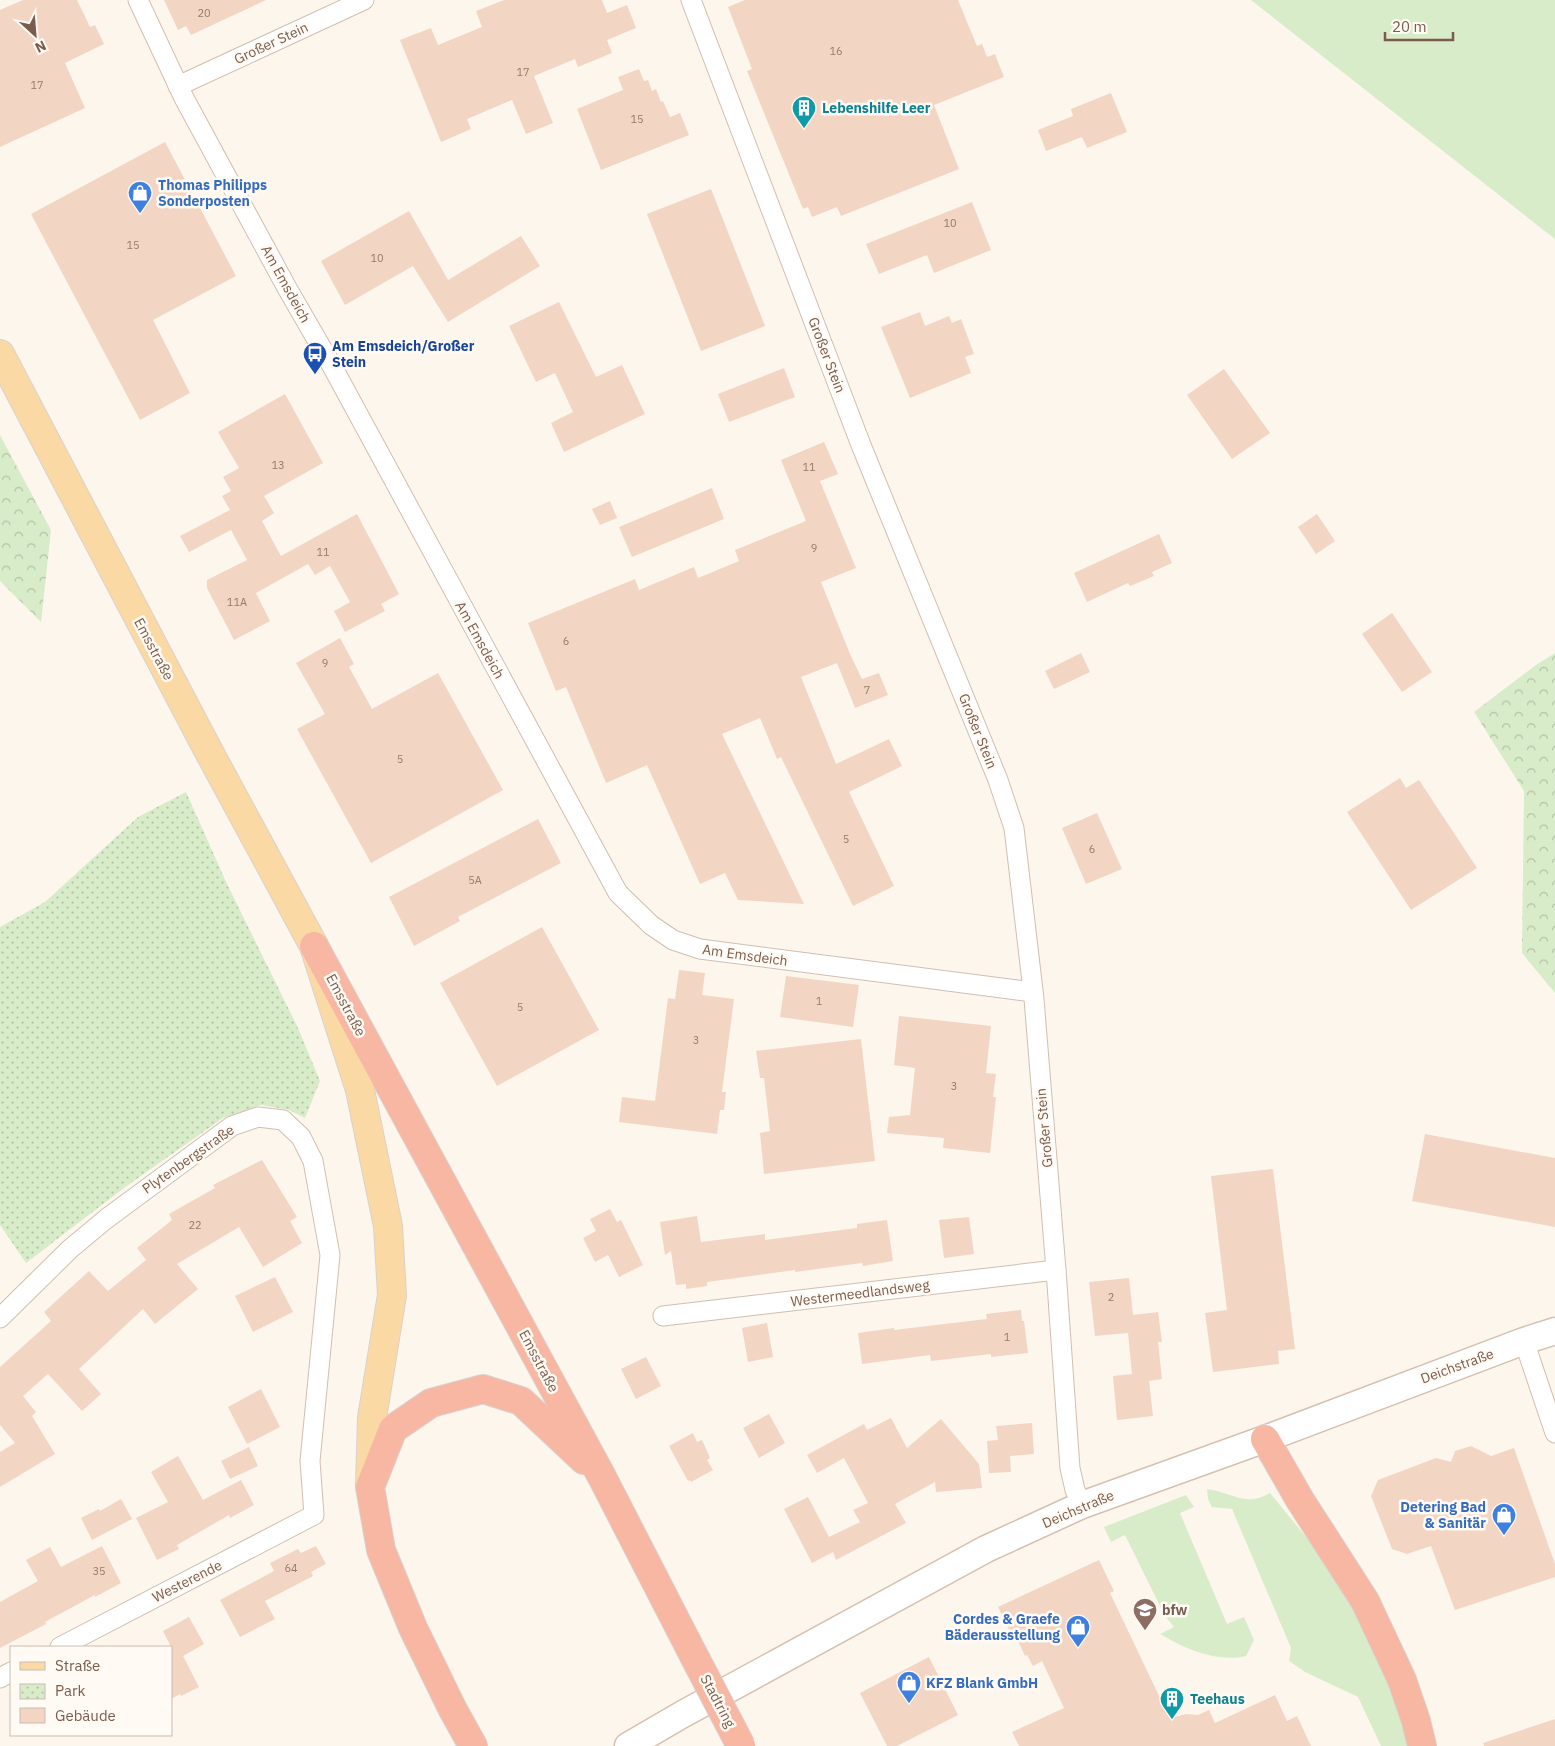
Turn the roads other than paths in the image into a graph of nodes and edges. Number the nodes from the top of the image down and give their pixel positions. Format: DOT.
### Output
graph roads {
  1 [pos="138,0"];
  2 [pos="364,0"];
  3 [pos="691,0"];
  4 [pos="178,86"];
  5 [pos="0,354"];
  6 [pos="314,946"];
  7 [pos="1033,992"];
  8 [pos="1056,1270"];
  9 [pos="663,1316"];
  10 [pos="0,1318"];
  11 [pos="1555,1331"];
  12 [pos="1524,1341"];
  13 [pos="1555,1433"];
  14 [pos="1266,1439"];
  15 [pos="602,1476"];
  16 [pos="370,1487"];
  17 [pos="1082,1505"];
  18 [pos="314,1515"];
  19 [pos="62,1646"];
  20 [pos="694,1656"];
  21 [pos="473,1746"];
  22 [pos="628,1746"];
  23 [pos="741,1746"];
  24 [pos="1422,1746"];
  1 -- 4 [label="street, Am Emsdeich"];
  2 -- 4 [label="street, Großer Stein"];
  3 -- 7 [label="street, Großer Stein"];
  4 -- 7 [label="street, Am Emsdeich"];
  5 -- 6 [label="main road, Emsstraße"];
  6 -- 15 [label="highway, Emsstraße"];
  6 -- 16 [label="main road"];
  7 -- 8 [label="street, Großer Stein"];
  8 -- 9 [label="street, Westermeedlandsweg"];
  8 -- 17 [label="street, Großer Stein"];
  10 -- 18 [label="street, Plytenbergstraße"];
  11 -- 12 [label="main road, Deichstraße"];
  12 -- 13 [label="street"];
  12 -- 14 [label="main road, Deichstraße"];
  14 -- 17 [label="main road, Deichstraße"];
  14 -- 24 [label="highway"];
  15 -- 16 [label="highway"];
  15 -- 20 [label="highway, Emsstraße"];
  16 -- 21 [label="highway"];
  17 -- 22 [label="main road, Deichstraße"];
  18 -- 19 [label="street, Westerende"];
  20 -- 23 [label="highway, Stadtring, bridge"];
}
